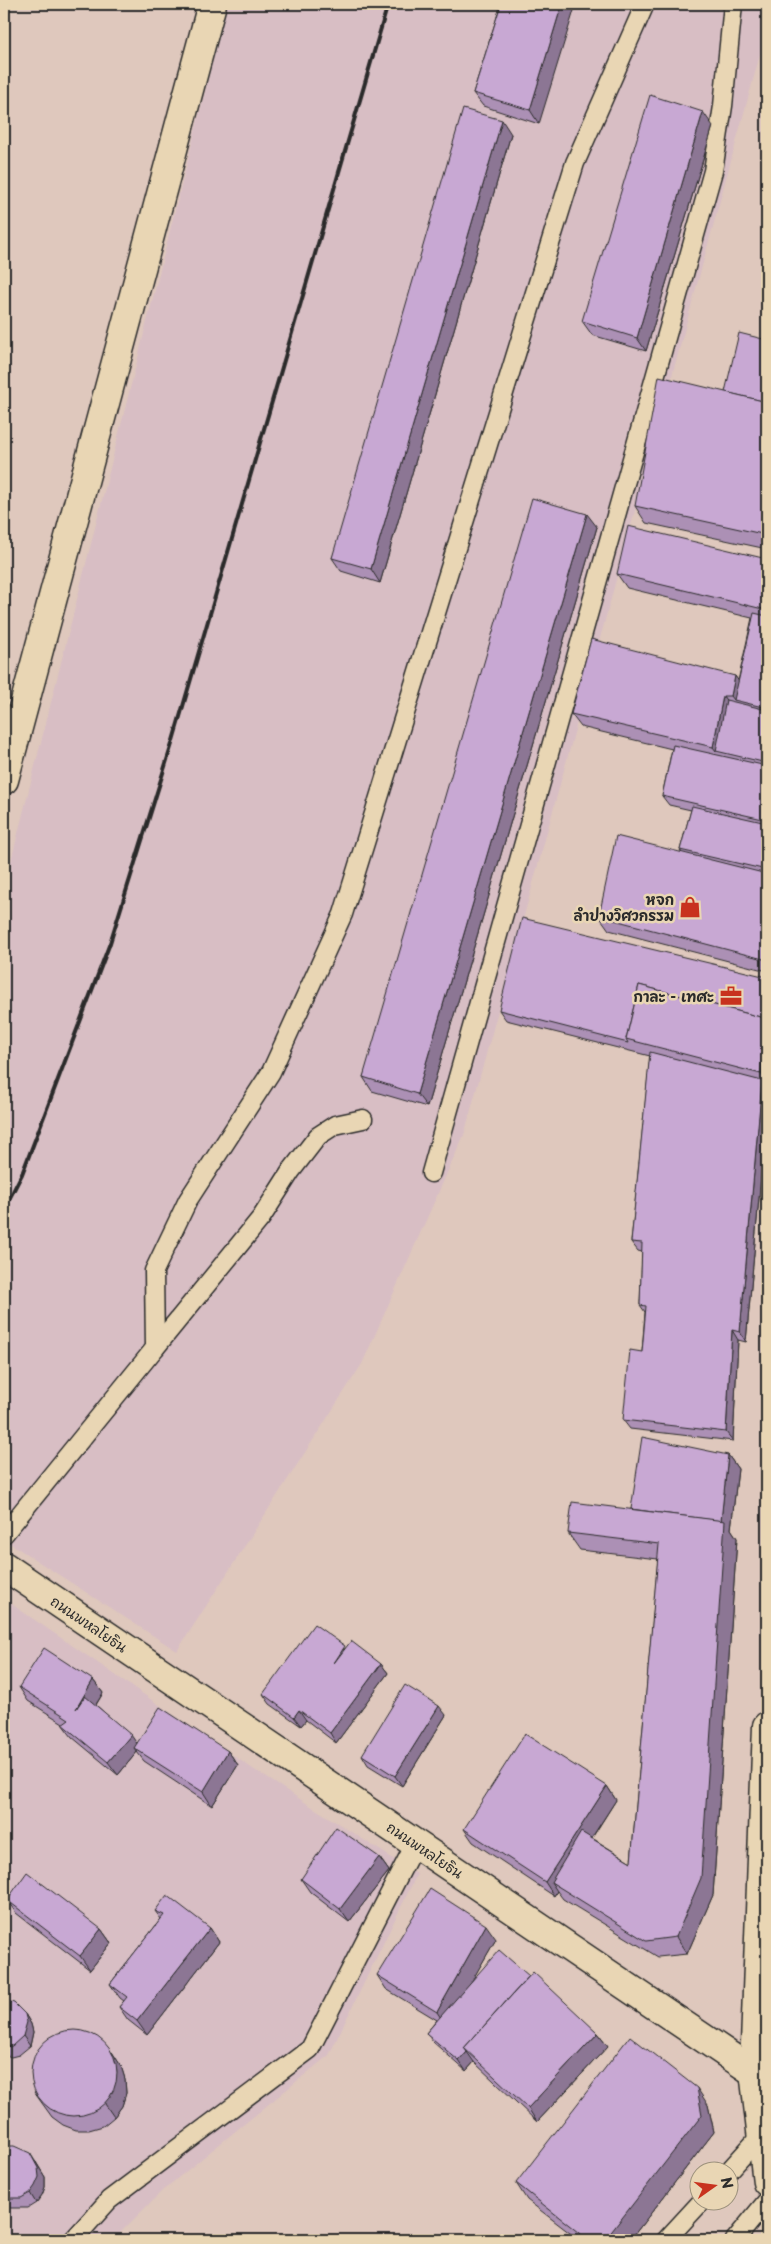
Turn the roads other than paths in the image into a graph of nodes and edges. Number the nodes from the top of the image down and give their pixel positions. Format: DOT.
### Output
graph roads {
  1 [pos="212,4"];
  2 [pos="646,4"];
  3 [pos="733,4"];
  4 [pos="4,780"];
  5 [pos="363,1118"];
  6 [pos="431,1174"];
  7 [pos="155,1348"];
  8 [pos="4,1534"];
  9 [pos="4,1566"];
  10 [pos="767,1726"];
  11 [pos="415,1844"];
  12 [pos="761,2076"];
  13 [pos="762,2134"];
  14 [pos="737,2162"];
  15 [pos="767,2182"];
  16 [pos="767,2201"];
  17 [pos="692,2212"];
  18 [pos="73,2240"];
  19 [pos="666,2240"];
  20 [pos="735,2240"];
  1 -- 4 [label="street"];
  2 -- 7 [label="lane"];
  3 -- 6 [label="lane"];
  5 -- 7 [label="lane"];
  7 -- 8 [label="lane"];
  9 -- 11 [label="street, ถนนพหลโยธิน"];
  10 -- 12 [label="street"];
  11 -- 12 [label="street, ถนนพหลโยธิน"];
  11 -- 18 [label="lane"];
  12 -- 13 [label="street"];
  13 -- 14 [label="lane"];
  13 -- 15 [label="street"];
  16 -- 20 [label="lane"];
  17 -- 19 [label="lane"];
}
